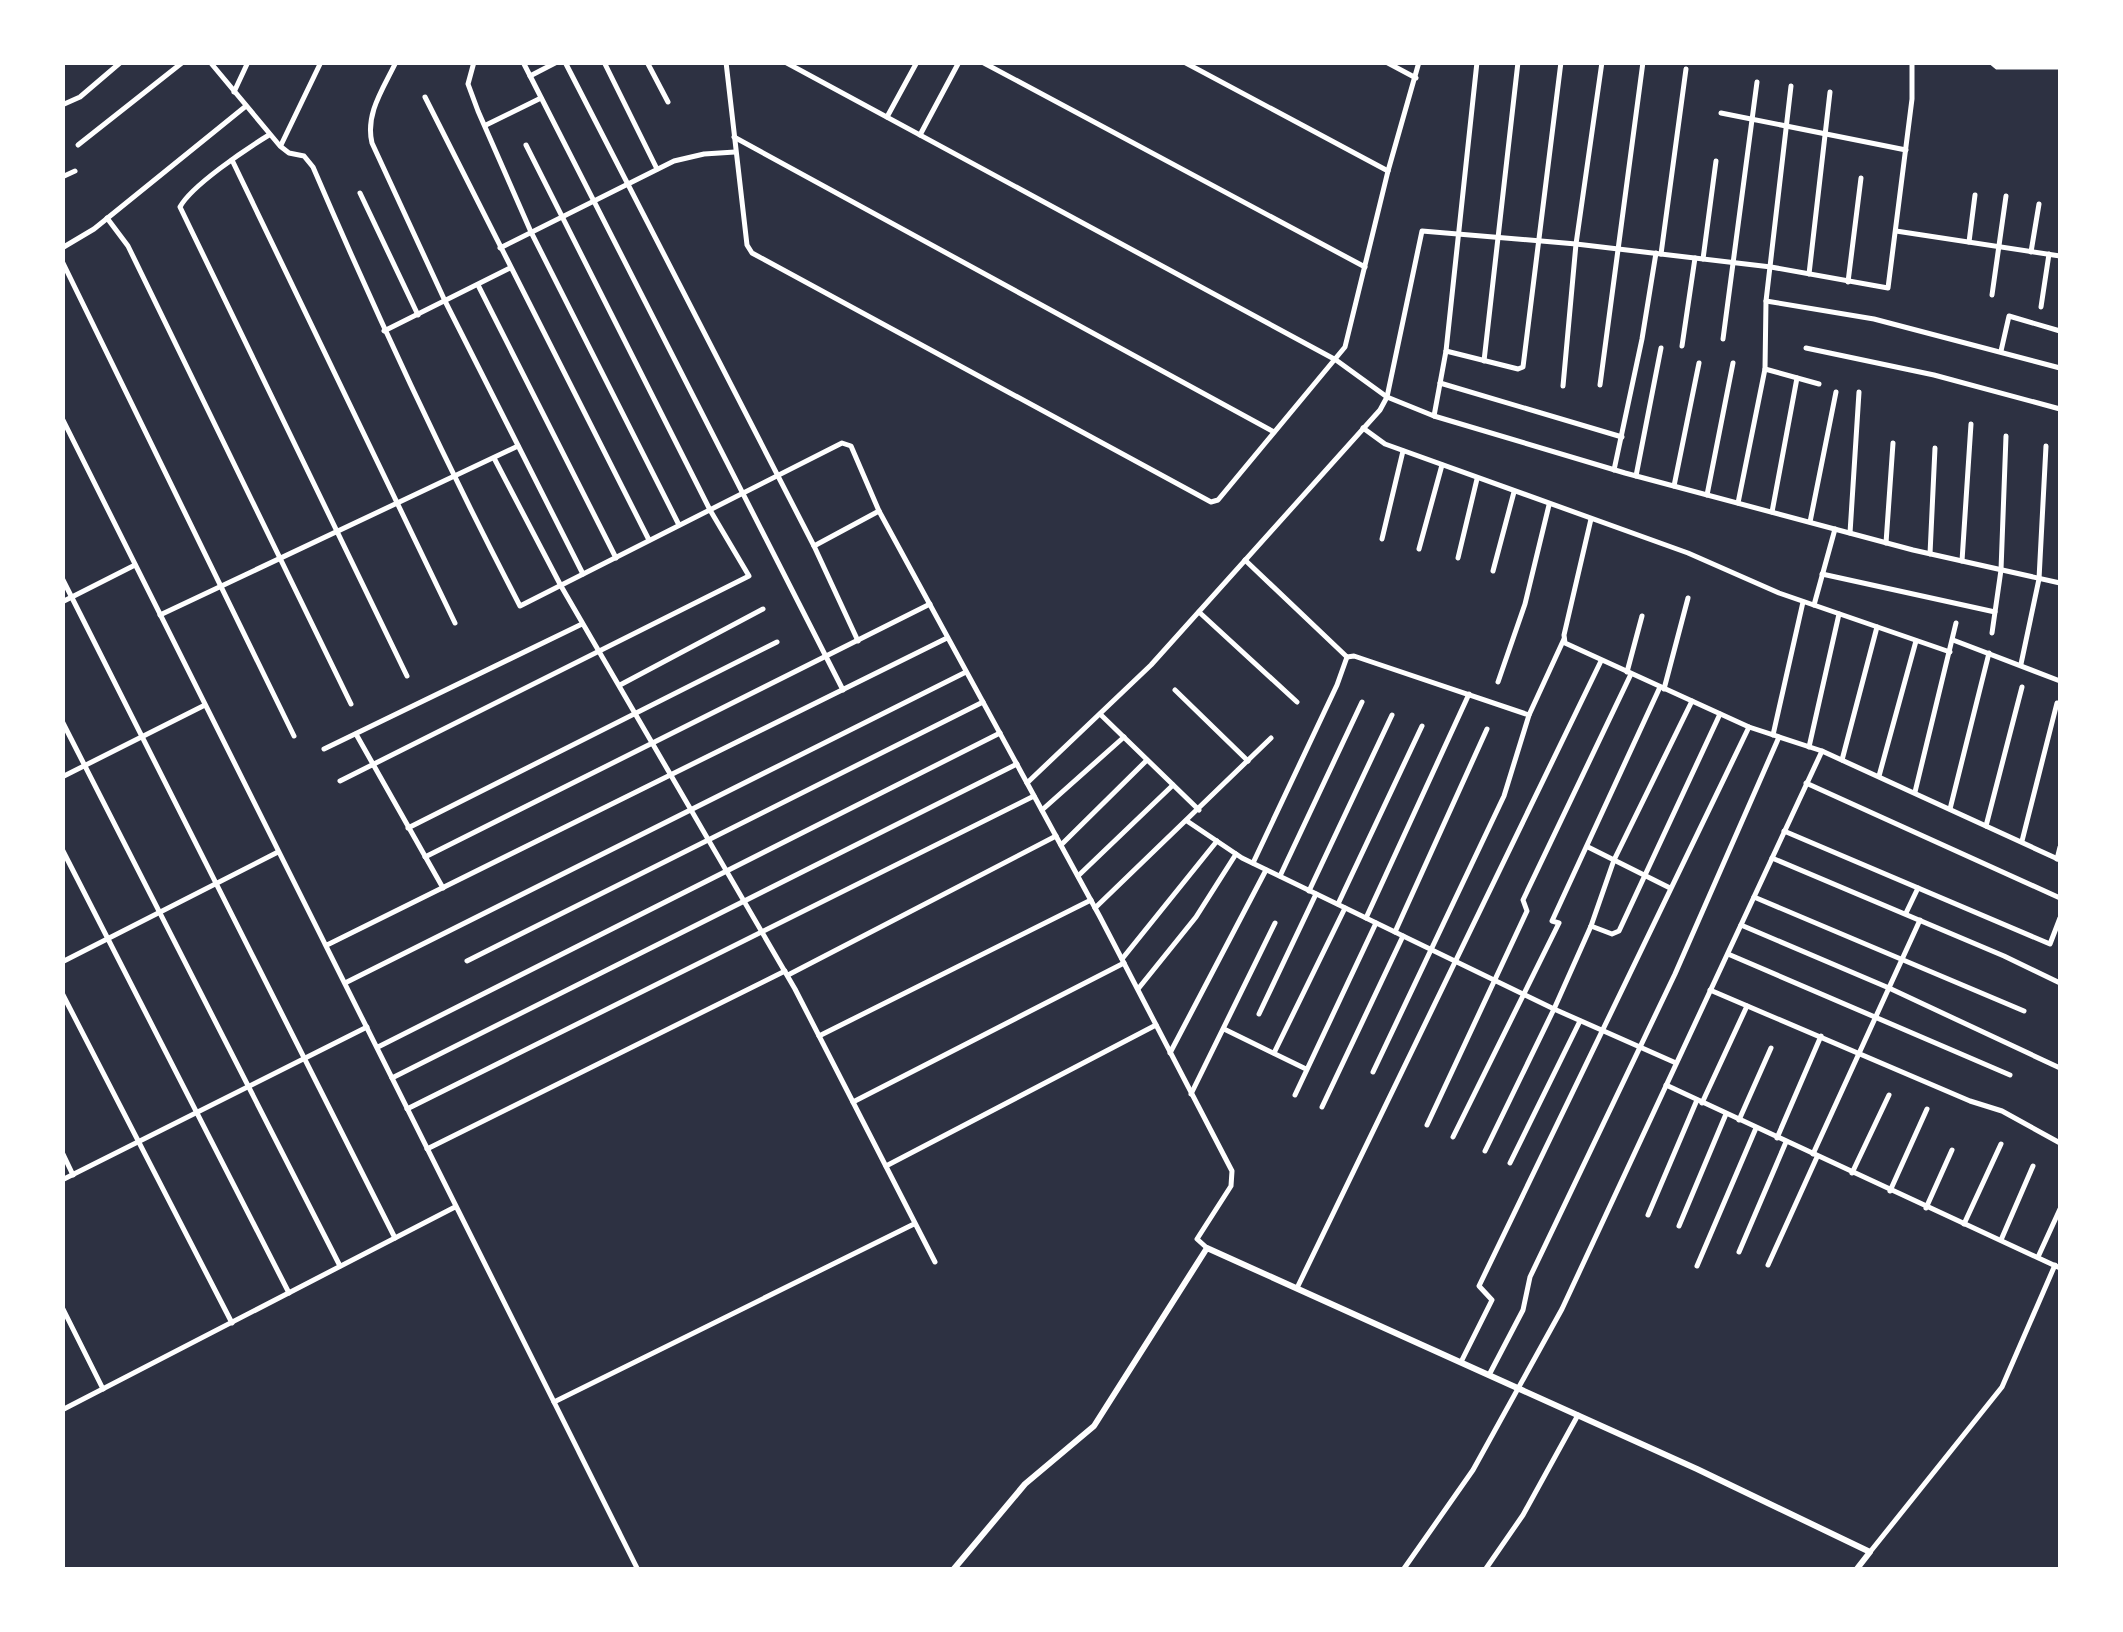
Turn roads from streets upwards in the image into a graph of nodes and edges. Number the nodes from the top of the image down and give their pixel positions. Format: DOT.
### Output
graph roads {
  1 [pos="121,62"];
  2 [pos="183,62"];
  3 [pos="210,62"];
  4 [pos="248,62"];
  5 [pos="320,62"];
  6 [pos="396,62"];
  7 [pos="474,62"];
  8 [pos="523,62"];
  9 [pos="557,62"];
  10 [pos="565,62"];
  11 [pos="604,62"];
  12 [pos="647,62"];
  13 [pos="726,62"];
  14 [pos="786,62"];
  15 [pos="917,62"];
  16 [pos="959,62"];
  17 [pos="982,62"];
  18 [pos="1184,62"];
  19 [pos="1386,62"];
  20 [pos="1419,62"];
  21 [pos="1476,62"];
  22 [pos="1518,62"];
  23 [pos="1561,62"];
  24 [pos="1602,62"];
  25 [pos="1643,62"];
  26 [pos="1912,62"];
  27 [pos="1991,62"];
  28 [pos="2060,67"];
  29 [pos="1686,69"];
  30 [pos="530,76"];
  31 [pos="1416,78"];
  32 [pos="1758,82"];
  33 [pos="1791,86"];
  34 [pos="234,92"];
  35 [pos="1830,92"];
  36 [pos="425,96"];
  37 [pos="541,98"];
  38 [pos="668,102"];
  39 [pos="62,105"];
  40 [pos="246,106"];
  41 [pos="1721,113"];
  42 [pos="887,118"];
  43 [pos="1753,120"];
  44 [pos="486,125"];
  45 [pos="1786,126"];
  46 [pos="270,134"];
  47 [pos="1825,134"];
  48 [pos="920,136"];
  49 [pos="734,137"];
  50 [pos="78,144"];
  51 [pos="526,145"];
  52 [pos="280,146"];
  53 [pos="1906,150"];
  54 [pos="736,152"];
  55 [pos="232,160"];
  56 [pos="1716,160"];
  57 [pos="658,169"];
  58 [pos="75,171"];
  59 [pos="1388,172"];
  60 [pos="62,177"];
  61 [pos="1861,178"];
  62 [pos="627,184"];
  63 [pos="360,193"];
  64 [pos="1975,195"];
  65 [pos="2006,196"];
  66 [pos="594,201"];
  67 [pos="2039,204"];
  68 [pos="562,216"];
  69 [pos="108,218"];
  70 [pos="1896,231"];
  71 [pos="532,232"];
  72 [pos="1458,236"];
  73 [pos="1497,238"];
  74 [pos="1538,241"];
  75 [pos="1969,242"];
  76 [pos="1576,244"];
  77 [pos="2001,247"];
  78 [pos="62,248"];
  79 [pos="500,248"];
  80 [pos="1619,249"];
  81 [pos="2031,252"];
  82 [pos="1659,254"];
  83 [pos="2049,254"];
  84 [pos="2060,256"];
  85 [pos="1694,258"];
  86 [pos="1703,259"];
  87 [pos="62,261"];
  88 [pos="1735,263"];
  89 [pos="1365,267"];
  90 [pos="1771,267"];
  91 [pos="510,268"];
  92 [pos="1809,274"];
  93 [pos="1848,282"];
  94 [pos="478,285"];
  95 [pos="1992,295"];
  96 [pos="1766,301"];
  97 [pos="444,302"];
  98 [pos="2041,307"];
  99 [pos="418,314"];
  100 [pos="2060,330"];
  101 [pos="384,331"];
  102 [pos="1723,339"];
  103 [pos="1682,346"];
  104 [pos="1661,348"];
  105 [pos="1806,348"];
  106 [pos="1446,351"];
  107 [pos="2002,352"];
  108 [pos="1336,360"];
  109 [pos="1484,361"];
  110 [pos="1699,363"];
  111 [pos="1733,364"];
  112 [pos="2060,368"];
  113 [pos="1765,369"];
  114 [pos="1797,378"];
  115 [pos="1440,384"];
  116 [pos="1818,384"];
  117 [pos="1600,385"];
  118 [pos="1564,386"];
  119 [pos="1836,392"];
  120 [pos="1858,392"];
  121 [pos="1387,397"];
  122 [pos="2060,409"];
  123 [pos="1434,416"];
  124 [pos="62,418"];
  125 [pos="1972,424"];
  126 [pos="1362,428"];
  127 [pos="1274,432"];
  128 [pos="2006,436"];
  129 [pos="1622,437"];
  130 [pos="1893,444"];
  131 [pos="518,446"];
  132 [pos="2046,446"];
  133 [pos="1935,448"];
  134 [pos="1403,451"];
  135 [pos="494,458"];
  136 [pos="1442,465"];
  137 [pos="1614,470"];
  138 [pos="777,476"];
  139 [pos="1636,476"];
  140 [pos="453,478"];
  141 [pos="1477,479"];
  142 [pos="1674,486"];
  143 [pos="744,492"];
  144 [pos="1514,492"];
  145 [pos="1706,495"];
  146 [pos="1738,503"];
  147 [pos="398,504"];
  148 [pos="1550,505"];
  149 [pos="710,510"];
  150 [pos="879,512"];
  151 [pos="1772,512"];
  152 [pos="1591,519"];
  153 [pos="1810,522"];
  154 [pos="680,526"];
  155 [pos="1835,529"];
  156 [pos="339,532"];
  157 [pos="1850,533"];
  158 [pos="1382,539"];
  159 [pos="649,541"];
  160 [pos="1886,543"];
  161 [pos="814,546"];
  162 [pos="1418,548"];
  163 [pos="1930,554"];
  164 [pos="616,558"];
  165 [pos="1458,558"];
  166 [pos="279,560"];
  167 [pos="1245,560"];
  168 [pos="1962,561"];
  169 [pos="135,565"];
  170 [pos="2001,570"];
  171 [pos="1493,572"];
  172 [pos="584,574"];
  173 [pos="1822,574"];
  174 [pos="62,578"];
  175 [pos="2040,578"];
  176 [pos="2060,583"];
  177 [pos="561,586"];
  178 [pos="219,587"];
  179 [pos="72,597"];
  180 [pos="1688,598"];
  181 [pos="62,602"];
  182 [pos="1804,602"];
  183 [pos="930,604"];
  184 [pos="1814,605"];
  185 [pos="763,609"];
  186 [pos="1198,612"];
  187 [pos="1996,612"];
  188 [pos="1839,614"];
  189 [pos="160,615"];
  190 [pos="1642,616"];
  191 [pos="455,623"];
  192 [pos="583,623"];
  193 [pos="1956,623"];
  194 [pos="1877,627"];
  195 [pos="1992,634"];
  196 [pos="948,638"];
  197 [pos="1564,639"];
  198 [pos="858,640"];
  199 [pos="1952,640"];
  200 [pos="1916,641"];
  201 [pos="777,642"];
  202 [pos="1950,652"];
  203 [pos="601,653"];
  204 [pos="1990,653"];
  205 [pos="826,657"];
  206 [pos="1347,658"];
  207 [pos="1601,660"];
  208 [pos="2021,664"];
  209 [pos="966,672"];
  210 [pos="1629,673"];
  211 [pos="407,676"];
  212 [pos="2060,681"];
  213 [pos="1498,682"];
  214 [pos="620,685"];
  215 [pos="2022,686"];
  216 [pos="1662,688"];
  217 [pos="842,690"];
  218 [pos="1176,690"];
  219 [pos="1468,694"];
  220 [pos="1692,701"];
  221 [pos="983,702"];
  222 [pos="1297,702"];
  223 [pos="1362,702"];
  224 [pos="2057,703"];
  225 [pos="350,704"];
  226 [pos="206,706"];
  227 [pos="636,713"];
  228 [pos="1100,714"];
  229 [pos="1720,714"];
  230 [pos="1392,715"];
  231 [pos="1529,715"];
  232 [pos="62,721"];
  233 [pos="1422,726"];
  234 [pos="1748,727"];
  235 [pos="1487,729"];
  236 [pos="1000,732"];
  237 [pos="356,734"];
  238 [pos="294,736"];
  239 [pos="1776,736"];
  240 [pos="143,737"];
  241 [pos="1124,737"];
  242 [pos="1271,738"];
  243 [pos="654,744"];
  244 [pos="1809,748"];
  245 [pos="324,749"];
  246 [pos="1822,750"];
  247 [pos="1147,760"];
  248 [pos="1842,760"];
  249 [pos="1248,761"];
  250 [pos="1016,764"];
  251 [pos="85,766"];
  252 [pos="372,766"];
  253 [pos="672,775"];
  254 [pos="1880,776"];
  255 [pos="62,778"];
  256 [pos="340,782"];
  257 [pos="1027,782"];
  258 [pos="1806,783"];
  259 [pos="1173,785"];
  260 [pos="1916,792"];
  261 [pos="1034,796"];
  262 [pos="692,808"];
  263 [pos="1950,808"];
  264 [pos="1042,810"];
  265 [pos="1198,810"];
  266 [pos="1187,822"];
  267 [pos="1986,826"];
  268 [pos="408,828"];
  269 [pos="1784,831"];
  270 [pos="1056,836"];
  271 [pos="709,839"];
  272 [pos="1217,842"];
  273 [pos="2022,842"];
  274 [pos="1061,845"];
  275 [pos="1587,846"];
  276 [pos="2060,847"];
  277 [pos="62,849"];
  278 [pos="279,851"];
  279 [pos="1236,854"];
  280 [pos="426,857"];
  281 [pos="1772,858"];
  282 [pos="1614,860"];
  283 [pos="2059,860"];
  284 [pos="1253,863"];
  285 [pos="1266,870"];
  286 [pos="728,871"];
  287 [pos="1644,875"];
  288 [pos="1078,876"];
  289 [pos="1280,876"];
  290 [pos="216,884"];
  291 [pos="443,888"];
  292 [pos="1670,888"];
  293 [pos="1918,888"];
  294 [pos="1313,892"];
  295 [pos="1754,896"];
  296 [pos="2060,898"];
  297 [pos="1091,900"];
  298 [pos="745,902"];
  299 [pos="1341,906"];
  300 [pos="1095,908"];
  301 [pos="160,912"];
  302 [pos="1905,914"];
  303 [pos="1366,918"];
  304 [pos="2060,918"];
  305 [pos="1920,920"];
  306 [pos="1276,922"];
  307 [pos="1376,923"];
  308 [pos="1740,925"];
  309 [pos="1590,926"];
  310 [pos="1395,932"];
  311 [pos="763,933"];
  312 [pos="1403,936"];
  313 [pos="108,938"];
  314 [pos="2057,940"];
  315 [pos="327,945"];
  316 [pos="1432,950"];
  317 [pos="1727,953"];
  318 [pos="1902,960"];
  319 [pos="467,961"];
  320 [pos="1123,961"];
  321 [pos="62,962"];
  322 [pos="1456,962"];
  323 [pos="786,973"];
  324 [pos="1496,981"];
  325 [pos="345,983"];
  326 [pos="2060,983"];
  327 [pos="1889,988"];
  328 [pos="1138,990"];
  329 [pos="1710,990"];
  330 [pos="62,993"];
  331 [pos="1524,994"];
  332 [pos="1747,1006"];
  333 [pos="1554,1009"];
  334 [pos="2024,1011"];
  335 [pos="1259,1014"];
  336 [pos="1876,1015"];
  337 [pos="1580,1020"];
  338 [pos="1156,1025"];
  339 [pos="367,1027"];
  340 [pos="1224,1028"];
  341 [pos="1601,1030"];
  342 [pos="820,1036"];
  343 [pos="1821,1036"];
  344 [pos="377,1047"];
  345 [pos="1642,1048"];
  346 [pos="1771,1048"];
  347 [pos="1860,1052"];
  348 [pos="1170,1053"];
  349 [pos="1274,1053"];
  350 [pos="305,1059"];
  351 [pos="1676,1063"];
  352 [pos="2060,1068"];
  353 [pos="1306,1070"];
  354 [pos="1373,1072"];
  355 [pos="2010,1075"];
  356 [pos="392,1078"];
  357 [pos="1666,1086"];
  358 [pos="248,1087"];
  359 [pos="1192,1094"];
  360 [pos="1294,1094"];
  361 [pos="1888,1095"];
  362 [pos="1700,1101"];
  363 [pos="853,1102"];
  364 [pos="1322,1107"];
  365 [pos="407,1109"];
  366 [pos="1926,1110"];
  367 [pos="197,1113"];
  368 [pos="1726,1114"];
  369 [pos="1738,1120"];
  370 [pos="1427,1124"];
  371 [pos="1756,1128"];
  372 [pos="1453,1137"];
  373 [pos="1777,1138"];
  374 [pos="139,1142"];
  375 [pos="1786,1142"];
  376 [pos="2060,1142"];
  377 [pos="2002,1144"];
  378 [pos="427,1149"];
  379 [pos="1952,1150"];
  380 [pos="62,1152"];
  381 [pos="1485,1152"];
  382 [pos="1815,1156"];
  383 [pos="1510,1163"];
  384 [pos="886,1166"];
  385 [pos="2034,1166"];
  386 [pos="1852,1173"];
  387 [pos="74,1175"];
  388 [pos="62,1180"];
  389 [pos="1890,1191"];
  390 [pos="455,1206"];
  391 [pos="1926,1208"];
  392 [pos="2060,1209"];
  393 [pos="1648,1215"];
  394 [pos="915,1223"];
  395 [pos="1964,1224"];
  396 [pos="1679,1226"];
  397 [pos="395,1238"];
  398 [pos="2001,1240"];
  399 [pos="1208,1248"];
  400 [pos="1739,1252"];
  401 [pos="2038,1258"];
  402 [pos="935,1262"];
  403 [pos="1768,1265"];
  404 [pos="340,1266"];
  405 [pos="1697,1266"];
  406 [pos="2058,1267"];
  407 [pos="1297,1288"];
  408 [pos="289,1293"];
  409 [pos="62,1307"];
  410 [pos="232,1323"];
  411 [pos="1461,1362"];
  412 [pos="1490,1375"];
  413 [pos="1518,1388"];
  414 [pos="103,1389"];
  415 [pos="554,1402"];
  416 [pos="62,1410"];
  417 [pos="1578,1415"];
  418 [pos="1870,1552"];
  419 [pos="638,1570"];
  420 [pos="952,1570"];
  421 [pos="1403,1570"];
  422 [pos="1484,1570"];
  423 [pos="1856,1570"];
  1 -- 39 [label="street"];
  2 -- 50 [label="street"];
  3 -- 34 [label="street"];
  4 -- 34 [label="street"];
  5 -- 52 [label="street"];
  6 -- 97 [label="street"];
  7 -- 44 [label="street"];
  8 -- 30 [label="street"];
  9 -- 30 [label="street"];
  10 -- 62 [label="street"];
  11 -- 57 [label="street"];
  12 -- 38 [label="street"];
  13 -- 49 [label="street"];
  14 -- 42 [label="street"];
  15 -- 42 [label="street"];
  16 -- 48 [label="street"];
  17 -- 89 [label="street"];
  18 -- 59 [label="street"];
  19 -- 31 [label="street"];
  20 -- 31 [label="street"];
  21 -- 72 [label="street"];
  22 -- 73 [label="street"];
  23 -- 74 [label="street"];
  24 -- 76 [label="street"];
  25 -- 80 [label="street"];
  26 -- 53 [label="street"];
  27 -- 28 [label="street"];
  29 -- 82 [label="street"];
  30 -- 37 [label="street"];
  31 -- 59 [label="street"];
  32 -- 43 [label="street"];
  33 -- 45 [label="street"];
  34 -- 40 [label="street"];
  35 -- 47 [label="street"];
  36 -- 79 [label="street"];
  37 -- 44 [label="street"];
  37 -- 66 [label="street"];
  40 -- 46 [label="street"];
  40 -- 69 [label="street"];
  41 -- 43 [label="street"];
  42 -- 48 [label="street"];
  43 -- 45 [label="street"];
  43 -- 88 [label="street"];
  44 -- 71 [label="street"];
  45 -- 47 [label="street"];
  45 -- 90 [label="street"];
  46 -- 52 [label="street"];
  46 -- 55 [label="street"];
  47 -- 53 [label="street"];
  47 -- 92 [label="street"];
  48 -- 108 [label="street"];
  49 -- 54 [label="street"];
  49 -- 127 [label="street"];
  51 -- 68 [label="street"];
  52 -- 101 [label="street"];
  53 -- 70 [label="street"];
  54 -- 57 [label="street"];
  54 -- 127 [label="street"];
  55 -- 147 [label="street"];
  55 -- 156 [label="street"];
  56 -- 86 [label="street"];
  57 -- 62 [label="street"];
  58 -- 60 [label="street"];
  59 -- 89 [label="street"];
  61 -- 93 [label="street"];
  62 -- 66 [label="street"];
  62 -- 138 [label="street"];
  63 -- 99 [label="street"];
  64 -- 75 [label="street"];
  65 -- 77 [label="street"];
  66 -- 68 [label="street"];
  66 -- 143 [label="street"];
  67 -- 81 [label="street"];
  68 -- 71 [label="street"];
  68 -- 149 [label="street"];
  69 -- 78 [label="street"];
  69 -- 166 [label="street"];
  70 -- 75 [label="street"];
  70 -- 93 [label="street"];
  71 -- 79 [label="street"];
  71 -- 154 [label="street"];
  72 -- 73 [label="street"];
  72 -- 106 [label="street"];
  72 -- 121 [label="street"];
  73 -- 74 [label="street"];
  73 -- 109 [label="street"];
  74 -- 76 [label="street"];
  74 -- 109 [label="street"];
  75 -- 77 [label="street"];
  76 -- 80 [label="street"];
  76 -- 118 [label="street"];
  77 -- 81 [label="street"];
  77 -- 95 [label="street"];
  79 -- 91 [label="street"];
  80 -- 82 [label="street"];
  80 -- 117 [label="street"];
  81 -- 83 [label="street"];
  82 -- 85 [label="street"];
  82 -- 129 [label="street"];
  83 -- 84 [label="street"];
  83 -- 98 [label="street"];
  85 -- 86 [label="street"];
  85 -- 103 [label="street"];
  86 -- 88 [label="street"];
  87 -- 178 [label="street"];
  88 -- 90 [label="street"];
  88 -- 102 [label="street"];
  89 -- 108 [label="street"];
  90 -- 92 [label="street"];
  90 -- 96 [label="street"];
  91 -- 94 [label="street"];
  91 -- 159 [label="street"];
  92 -- 93 [label="street"];
  94 -- 97 [label="street"];
  94 -- 164 [label="street"];
  96 -- 107 [label="street"];
  96 -- 113 [label="street"];
  97 -- 99 [label="street"];
  97 -- 131 [label="street"];
  99 -- 101 [label="street"];
  100 -- 107 [label="street"];
  101 -- 140 [label="street"];
  104 -- 139 [label="street"];
  105 -- 122 [label="street"];
  106 -- 109 [label="street"];
  106 -- 115 [label="street"];
  107 -- 112 [label="street"];
  108 -- 121 [label="street"];
  108 -- 127 [label="street"];
  110 -- 142 [label="street"];
  111 -- 145 [label="street"];
  113 -- 114 [label="street"];
  113 -- 146 [label="street"];
  114 -- 116 [label="street"];
  114 -- 151 [label="street"];
  115 -- 123 [label="street"];
  115 -- 129 [label="street"];
  119 -- 153 [label="street"];
  120 -- 157 [label="street"];
  121 -- 123 [label="street"];
  121 -- 126 [label="street"];
  123 -- 137 [label="street"];
  124 -- 169 [label="street"];
  125 -- 168 [label="street"];
  126 -- 134 [label="street"];
  126 -- 167 [label="street"];
  128 -- 170 [label="street"];
  129 -- 137 [label="street"];
  130 -- 160 [label="street"];
  131 -- 135 [label="street"];
  131 -- 172 [label="street"];
  132 -- 175 [label="street"];
  133 -- 163 [label="street"];
  134 -- 136 [label="street"];
  134 -- 158 [label="street"];
  135 -- 140 [label="street"];
  135 -- 177 [label="street"];
  136 -- 141 [label="street"];
  136 -- 162 [label="street"];
  137 -- 139 [label="street"];
  138 -- 143 [label="street"];
  138 -- 150 [label="street"];
  138 -- 161 [label="street"];
  139 -- 142 [label="street"];
  140 -- 147 [label="street"];
  140 -- 177 [label="street"];
  141 -- 144 [label="street"];
  141 -- 165 [label="street"];
  142 -- 145 [label="street"];
  143 -- 149 [label="street"];
  143 -- 205 [label="street"];
  144 -- 148 [label="street"];
  144 -- 171 [label="street"];
  145 -- 146 [label="street"];
  146 -- 151 [label="street"];
  147 -- 156 [label="street"];
  147 -- 191 [label="street"];
  148 -- 152 [label="street"];
  148 -- 213 [label="street"];
  149 -- 154 [label="street"];
  149 -- 203 [label="street"];
  150 -- 161 [label="street"];
  150 -- 183 [label="street"];
  151 -- 153 [label="street"];
  152 -- 182 [label="street"];
  152 -- 197 [label="street"];
  153 -- 155 [label="street"];
  154 -- 159 [label="street"];
  155 -- 157 [label="street"];
  155 -- 173 [label="street"];
  156 -- 166 [label="street"];
  156 -- 211 [label="street"];
  157 -- 160 [label="street"];
  159 -- 164 [label="street"];
  160 -- 163 [label="street"];
  161 -- 198 [label="street"];
  163 -- 168 [label="street"];
  164 -- 172 [label="street"];
  166 -- 178 [label="street"];
  166 -- 225 [label="street"];
  167 -- 186 [label="street"];
  167 -- 206 [label="street"];
  168 -- 170 [label="street"];
  169 -- 179 [label="street"];
  169 -- 189 [label="street"];
  170 -- 175 [label="street"];
  170 -- 187 [label="street"];
  172 -- 177 [label="street"];
  173 -- 184 [label="street"];
  173 -- 187 [label="street"];
  174 -- 179 [label="street"];
  175 -- 176 [label="street"];
  175 -- 208 [label="street"];
  177 -- 192 [label="street"];
  178 -- 189 [label="street"];
  178 -- 238 [label="street"];
  179 -- 181 [label="street"];
  179 -- 240 [label="street"];
  180 -- 216 [label="street"];
  182 -- 184 [label="street"];
  182 -- 239 [label="street"];
  183 -- 196 [label="street"];
  183 -- 198 [label="street"];
  184 -- 188 [label="street"];
  185 -- 214 [label="street"];
  186 -- 222 [label="street"];
  186 -- 228 [label="street"];
  187 -- 195 [label="street"];
  188 -- 194 [label="street"];
  188 -- 244 [label="street"];
  189 -- 226 [label="street"];
  190 -- 210 [label="street"];
  192 -- 203 [label="street"];
  192 -- 237 [label="street"];
  193 -- 199 [label="street"];
  194 -- 200 [label="street"];
  194 -- 248 [label="street"];
  196 -- 209 [label="street"];
  196 -- 217 [label="street"];
  197 -- 207 [label="street"];
  197 -- 231 [label="street"];
  198 -- 205 [label="street"];
  199 -- 202 [label="street"];
  199 -- 204 [label="street"];
  200 -- 202 [label="street"];
  200 -- 254 [label="street"];
  201 -- 227 [label="street"];
  202 -- 260 [label="street"];
  203 -- 214 [label="street"];
  203 -- 252 [label="street"];
  204 -- 208 [label="street"];
  204 -- 263 [label="street"];
  205 -- 217 [label="street"];
  205 -- 243 [label="street"];
  206 -- 219 [label="street"];
  206 -- 284 [label="street"];
  207 -- 210 [label="street"];
  207 -- 322 [label="street"];
  208 -- 212 [label="street"];
  209 -- 221 [label="street"];
  209 -- 262 [label="street"];
  210 -- 216 [label="street"];
  210 -- 324 [label="street"];
  214 -- 227 [label="street"];
  215 -- 267 [label="street"];
  216 -- 220 [label="street"];
  216 -- 275 [label="street"];
  217 -- 253 [label="street"];
  218 -- 249 [label="street"];
  219 -- 231 [label="street"];
  219 -- 303 [label="street"];
  220 -- 229 [label="street"];
  220 -- 282 [label="street"];
  221 -- 236 [label="street"];
  221 -- 271 [label="street"];
  223 -- 289 [label="street"];
  224 -- 273 [label="street"];
  226 -- 240 [label="street"];
  226 -- 278 [label="street"];
  227 -- 243 [label="street"];
  227 -- 268 [label="street"];
  228 -- 241 [label="street"];
  228 -- 257 [label="street"];
  229 -- 234 [label="street"];
  229 -- 287 [label="street"];
  230 -- 294 [label="street"];
  231 -- 316 [label="street"];
  232 -- 251 [label="street"];
  233 -- 299 [label="street"];
  234 -- 239 [label="street"];
  234 -- 292 [label="street"];
  235 -- 310 [label="street"];
  236 -- 250 [label="street"];
  236 -- 286 [label="street"];
  237 -- 245 [label="street"];
  237 -- 252 [label="street"];
  239 -- 244 [label="street"];
  239 -- 345 [label="street"];
  240 -- 251 [label="street"];
  240 -- 290 [label="street"];
  241 -- 247 [label="street"];
  241 -- 264 [label="street"];
  242 -- 249 [label="street"];
  243 -- 253 [label="street"];
  243 -- 280 [label="street"];
  244 -- 246 [label="street"];
  246 -- 248 [label="street"];
  246 -- 258 [label="street"];
  247 -- 259 [label="street"];
  247 -- 274 [label="street"];
  248 -- 254 [label="street"];
  249 -- 265 [label="street"];
  250 -- 257 [label="street"];
  250 -- 298 [label="street"];
  251 -- 255 [label="street"];
  251 -- 301 [label="street"];
  252 -- 256 [label="street"];
  252 -- 268 [label="street"];
  253 -- 262 [label="street"];
  253 -- 291 [label="street"];
  254 -- 260 [label="street"];
  257 -- 261 [label="street"];
  258 -- 269 [label="street"];
  258 -- 296 [label="street"];
  259 -- 265 [label="street"];
  259 -- 288 [label="street"];
  260 -- 263 [label="street"];
  261 -- 264 [label="street"];
  261 -- 311 [label="street"];
  262 -- 271 [label="street"];
  262 -- 325 [label="street"];
  263 -- 267 [label="street"];
  264 -- 270 [label="street"];
  265 -- 266 [label="street"];
  266 -- 272 [label="street"];
  266 -- 300 [label="street"];
  267 -- 273 [label="street"];
  268 -- 280 [label="street"];
  269 -- 281 [label="street"];
  269 -- 293 [label="street"];
  270 -- 274 [label="street"];
  270 -- 323 [label="street"];
  271 -- 286 [label="street"];
  271 -- 319 [label="street"];
  272 -- 279 [label="street"];
  272 -- 320 [label="street"];
  273 -- 283 [label="street"];
  274 -- 288 [label="street"];
  275 -- 282 [label="street"];
  275 -- 331 [label="street"];
  276 -- 283 [label="street"];
  277 -- 313 [label="street"];
  278 -- 290 [label="street"];
  278 -- 315 [label="street"];
  279 -- 284 [label="street"];
  279 -- 328 [label="street"];
  280 -- 291 [label="street"];
  281 -- 295 [label="street"];
  281 -- 302 [label="street"];
  282 -- 287 [label="street"];
  282 -- 309 [label="street"];
  284 -- 285 [label="street"];
  285 -- 289 [label="street"];
  285 -- 348 [label="street"];
  286 -- 298 [label="street"];
  286 -- 344 [label="street"];
  287 -- 292 [label="street"];
  287 -- 309 [label="street"];
  288 -- 297 [label="street"];
  289 -- 294 [label="street"];
  290 -- 301 [label="street"];
  290 -- 350 [label="street"];
  291 -- 315 [label="street"];
  292 -- 341 [label="street"];
  293 -- 302 [label="street"];
  293 -- 314 [label="street"];
  294 -- 299 [label="street"];
  294 -- 335 [label="street"];
  295 -- 308 [label="street"];
  295 -- 318 [label="street"];
  297 -- 300 [label="street"];
  297 -- 342 [label="street"];
  298 -- 311 [label="street"];
  298 -- 356 [label="street"];
  299 -- 303 [label="street"];
  299 -- 349 [label="street"];
  300 -- 320 [label="street"];
  301 -- 313 [label="street"];
  301 -- 358 [label="street"];
  302 -- 305 [label="street"];
  303 -- 307 [label="street"];
  304 -- 314 [label="street"];
  305 -- 318 [label="street"];
  305 -- 326 [label="street"];
  306 -- 340 [label="street"];
  307 -- 310 [label="street"];
  307 -- 353 [label="street"];
  308 -- 317 [label="street"];
  308 -- 327 [label="street"];
  309 -- 333 [label="street"];
  310 -- 312 [label="street"];
  311 -- 323 [label="street"];
  311 -- 365 [label="street"];
  312 -- 316 [label="street"];
  312 -- 364 [label="street"];
  313 -- 321 [label="street"];
  313 -- 367 [label="street"];
  315 -- 325 [label="street"];
  316 -- 322 [label="street"];
  316 -- 354 [label="street"];
  317 -- 329 [label="street"];
  317 -- 336 [label="street"];
  318 -- 327 [label="street"];
  318 -- 334 [label="street"];
  320 -- 328 [label="street"];
  320 -- 363 [label="street"];
  322 -- 324 [label="street"];
  322 -- 407 [label="street"];
  323 -- 342 [label="street"];
  323 -- 378 [label="street"];
  324 -- 331 [label="street"];
  324 -- 370 [label="street"];
  325 -- 339 [label="street"];
  327 -- 336 [label="street"];
  327 -- 352 [label="street"];
  328 -- 338 [label="street"];
  329 -- 332 [label="street"];
  329 -- 351 [label="street"];
  330 -- 374 [label="street"];
  331 -- 333 [label="street"];
  331 -- 372 [label="street"];
  332 -- 343 [label="street"];
  332 -- 362 [label="street"];
  333 -- 337 [label="street"];
  333 -- 381 [label="street"];
  336 -- 347 [label="street"];
  336 -- 355 [label="street"];
  337 -- 341 [label="street"];
  337 -- 383 [label="street"];
  338 -- 348 [label="street"];
  338 -- 384 [label="street"];
  339 -- 344 [label="street"];
  339 -- 350 [label="street"];
  340 -- 349 [label="street"];
  340 -- 359 [label="street"];
  341 -- 345 [label="street"];
  341 -- 411 [label="street"];
  342 -- 363 [label="street"];
  343 -- 347 [label="street"];
  343 -- 373 [label="street"];
  344 -- 356 [label="street"];
  345 -- 351 [label="street"];
  345 -- 412 [label="street"];
  346 -- 369 [label="street"];
  347 -- 376 [label="street"];
  347 -- 382 [label="street"];
  348 -- 359 [label="street"];
  349 -- 353 [label="street"];
  350 -- 358 [label="street"];
  350 -- 397 [label="street"];
  351 -- 357 [label="street"];
  353 -- 360 [label="street"];
  356 -- 365 [label="street"];
  357 -- 362 [label="street"];
  357 -- 413 [label="street"];
  358 -- 367 [label="street"];
  358 -- 404 [label="street"];
  359 -- 399 [label="street"];
  361 -- 386 [label="street"];
  362 -- 368 [label="street"];
  362 -- 393 [label="street"];
  363 -- 384 [label="street"];
  365 -- 378 [label="street"];
  366 -- 389 [label="street"];
  367 -- 374 [label="street"];
  367 -- 408 [label="street"];
  368 -- 369 [label="street"];
  368 -- 396 [label="street"];
  369 -- 371 [label="street"];
  371 -- 373 [label="street"];
  371 -- 405 [label="street"];
  373 -- 375 [label="street"];
  374 -- 387 [label="street"];
  374 -- 410 [label="street"];
  375 -- 382 [label="street"];
  375 -- 400 [label="street"];
  377 -- 395 [label="street"];
  378 -- 390 [label="street"];
  379 -- 391 [label="street"];
  380 -- 387 [label="street"];
  382 -- 386 [label="street"];
  382 -- 403 [label="street"];
  384 -- 394 [label="street"];
  385 -- 398 [label="street"];
  386 -- 389 [label="street"];
  387 -- 388 [label="street"];
  389 -- 391 [label="street"];
  390 -- 397 [label="street"];
  390 -- 415 [label="street"];
  391 -- 395 [label="street"];
  392 -- 401 [label="street"];
  394 -- 402 [label="street"];
  394 -- 415 [label="street"];
  395 -- 398 [label="street"];
  397 -- 404 [label="street"];
  398 -- 401 [label="street"];
  399 -- 407 [label="street"];
  399 -- 420 [label="street"];
  401 -- 406 [label="street"];
  404 -- 408 [label="street"];
  406 -- 418 [label="street"];
  407 -- 411 [label="street"];
  408 -- 410 [label="street"];
  409 -- 414 [label="street"];
  410 -- 414 [label="street"];
  411 -- 412 [label="street"];
  412 -- 413 [label="street"];
  413 -- 417 [label="street"];
  413 -- 421 [label="street"];
  414 -- 416 [label="street"];
  415 -- 419 [label="street"];
  417 -- 418 [label="street"];
  417 -- 422 [label="street"];
  418 -- 423 [label="street"];
}
